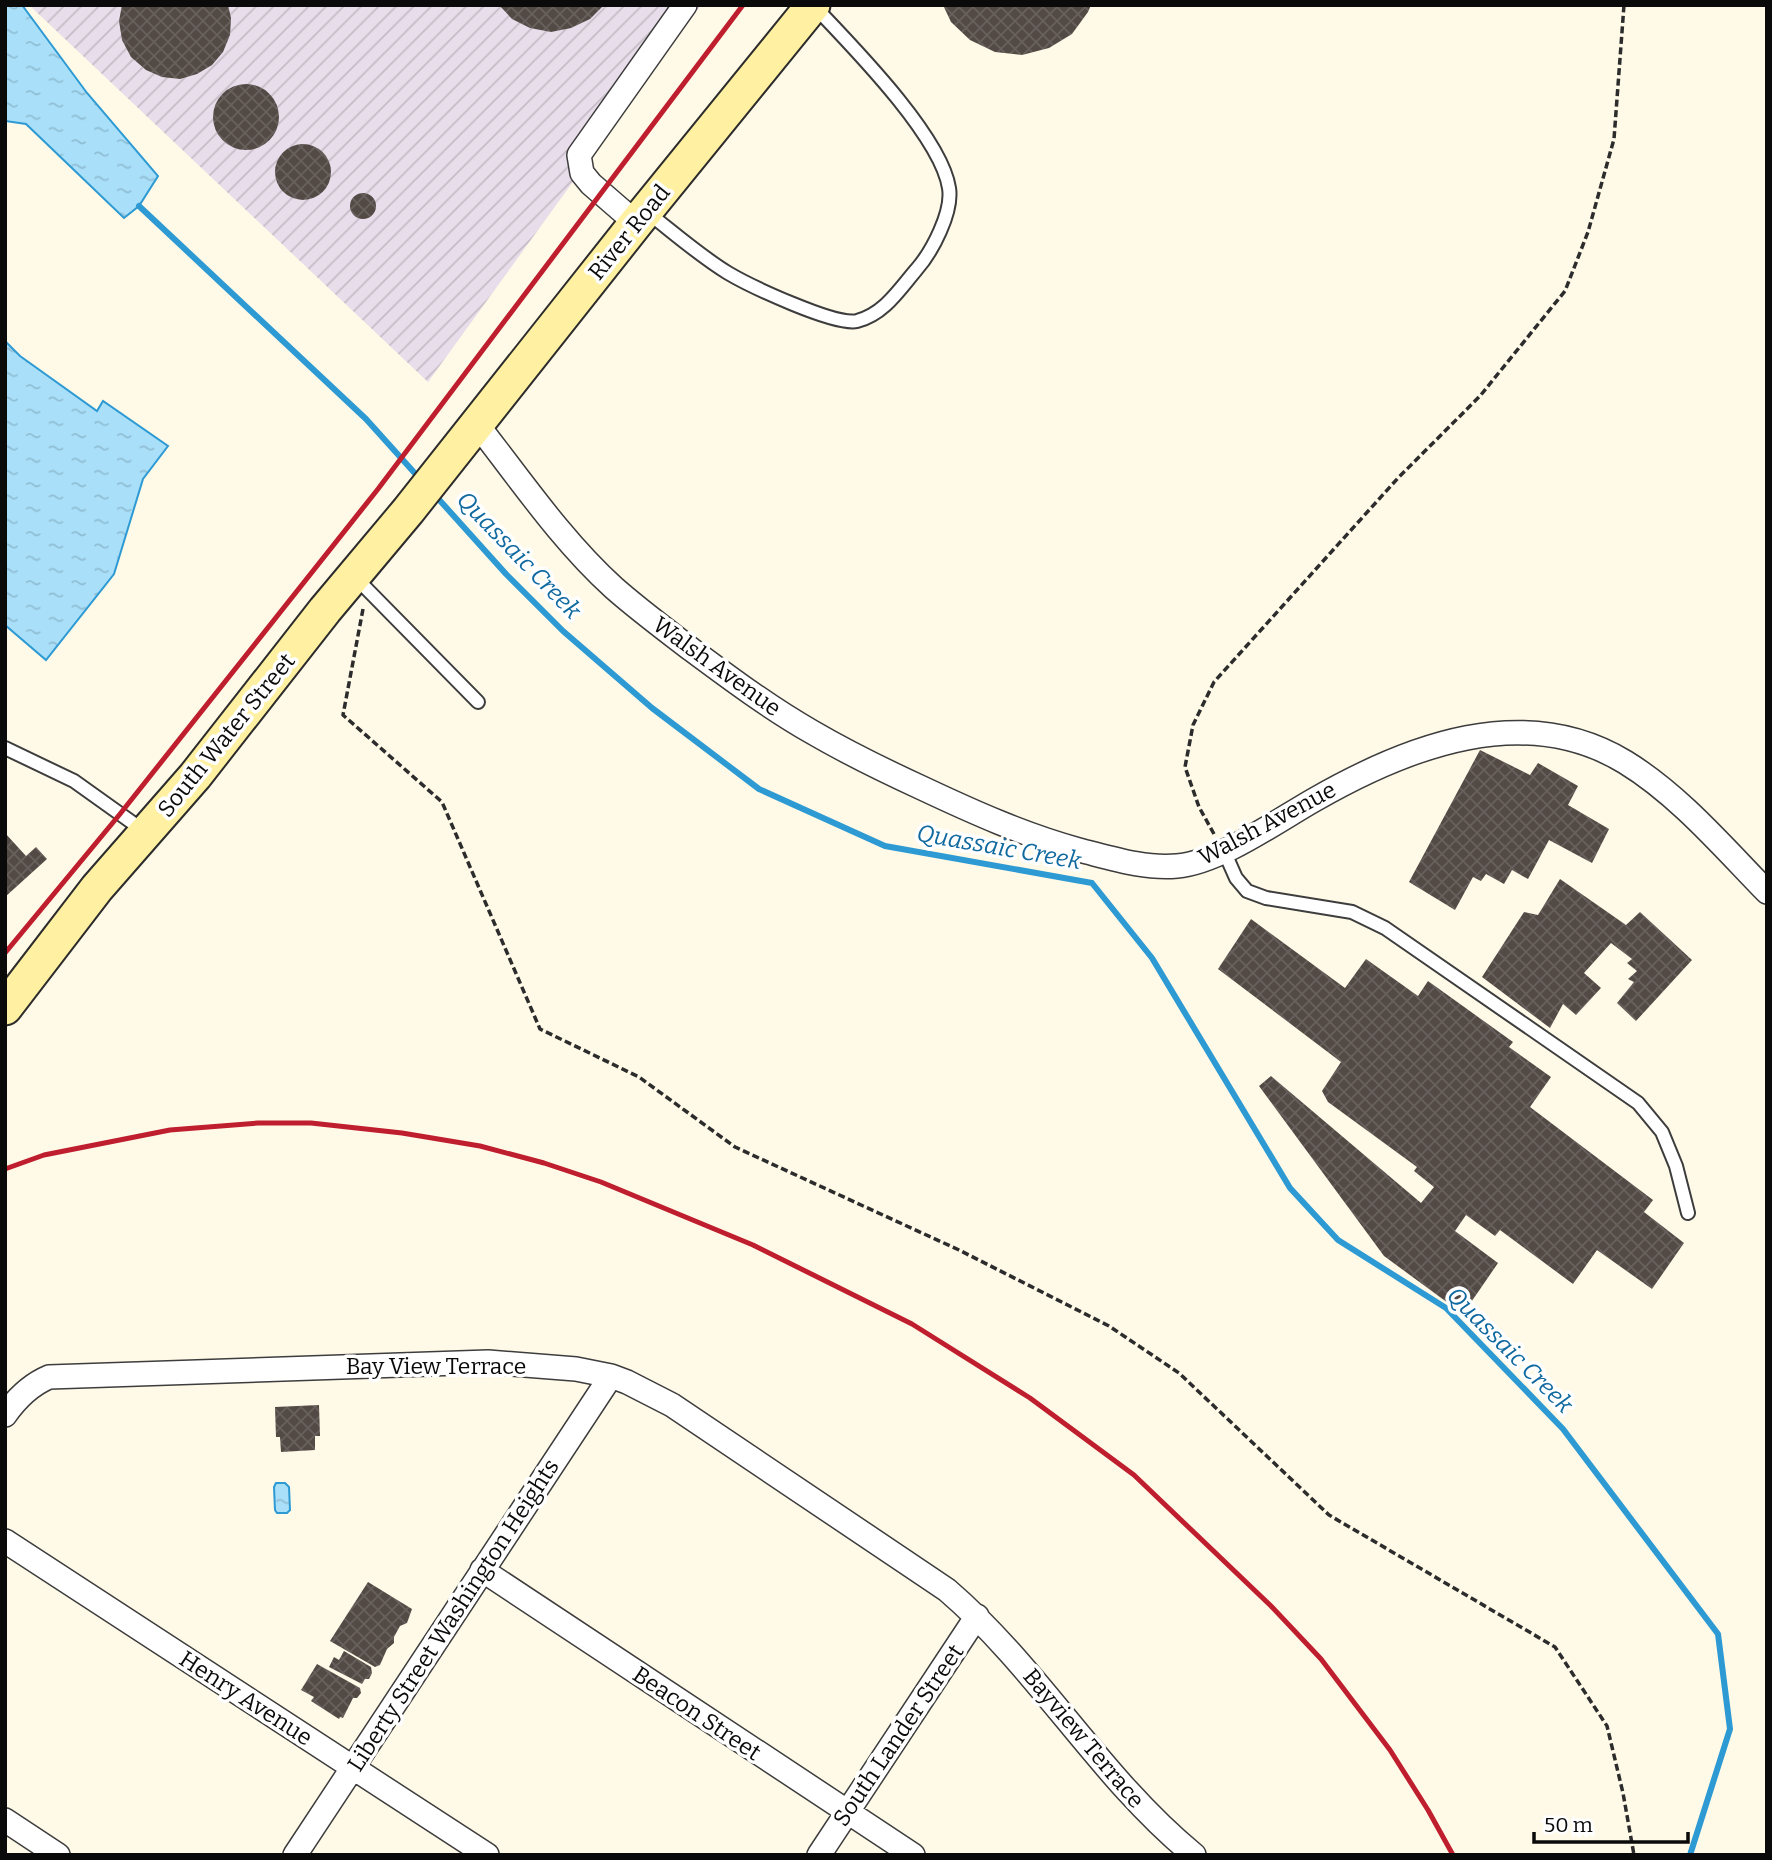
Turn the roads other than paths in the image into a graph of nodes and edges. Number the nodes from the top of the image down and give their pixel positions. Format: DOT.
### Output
graph roads {
  1 [pos="685,5"];
  2 [pos="814,5"];
  3 [pos="641,217"];
  4 [pos="476,423"];
  5 [pos="447,461"];
  6 [pos="353,577"];
  7 [pos="478,702"];
  8 [pos="5,748"];
  9 [pos="147,833"];
  10 [pos="1224,851"];
  11 [pos="1767,892"];
  12 [pos="5,1007"];
  13 [pos="1688,1213"];
  14 [pos="611,1376"];
  15 [pos="5,1415"];
  16 [pos="5,1541"];
  17 [pos="482,1570"];
  18 [pos="977,1616"];
  19 [pos="352,1767"];
  20 [pos="847,1812"];
  21 [pos="5,1820"];
  22 [pos="58,1855"];
  23 [pos="295,1855"];
  24 [pos="487,1855"];
  25 [pos="819,1855"];
  26 [pos="913,1855"];
  27 [pos="1194,1855"];
  1 -- 3 [label="street"];
  2 -- 3 [label="street, River Road"];
  2 -- 3 [label="lane"];
  3 -- 4 [label="street, River Road"];
  4 -- 5 [label="street, River Road"];
  4 -- 10 [label="street, Walsh Avenue"];
  5 -- 6 [label="street, South Water Street"];
  6 -- 7 [label="lane"];
  6 -- 9 [label="street, South Water Street"];
  8 -- 9 [label="lane"];
  9 -- 12 [label="street, South Water Street"];
  10 -- 11 [label="street, Walsh Avenue"];
  10 -- 13 [label="lane"];
  14 -- 15 [label="street, Bay View Terrace"];
  14 -- 17 [label="street, Liberty Street Washington Heights"];
  14 -- 18 [label="street, Bay View Terrace"];
  16 -- 19 [label="street, Henry Avenue"];
  17 -- 19 [label="street, Liberty Street Washington Heights"];
  17 -- 20 [label="street, Beacon Street"];
  18 -- 20 [label="street, South Lander Street"];
  18 -- 27 [label="street, Bayview Terrace"];
  19 -- 23 [label="street, Liberty Street Washington Heights"];
  19 -- 24 [label="street, Henry Avenue"];
  20 -- 25 [label="street, South Lander Street"];
  20 -- 26 [label="street, Beacon Street"];
  21 -- 22 [label="street"];
}
